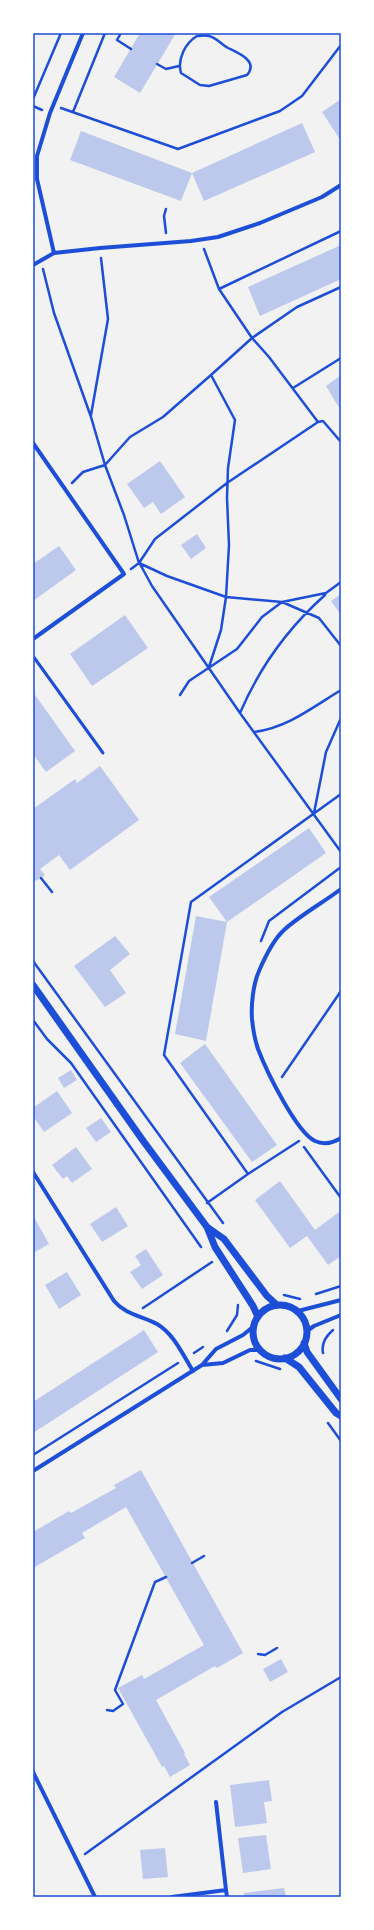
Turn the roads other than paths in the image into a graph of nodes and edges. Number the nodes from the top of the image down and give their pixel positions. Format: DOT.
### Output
graph roads {
  1 [pos="83,33"];
  2 [pos="341,185"];
  3 [pos="54,253"];
  4 [pos="33,265"];
  5 [pos="33,443"];
  6 [pos="33,639"];
  7 [pos="33,656"];
  8 [pos="103,753"];
  9 [pos="341,889"];
  10 [pos="33,985"];
  11 [pos="341,1138"];
  12 [pos="33,1172"];
  13 [pos="207,1227"];
  14 [pos="341,1300"];
  15 [pos="277,1305"];
  16 [pos="298,1311"];
  17 [pos="341,1315"];
  18 [pos="258,1317"];
  19 [pos="254,1326"];
  20 [pos="307,1330"];
  21 [pos="304,1343"];
  22 [pos="260,1350"];
  23 [pos="286,1358"];
  24 [pos="202,1365"];
  25 [pos="193,1371"];
  26 [pos="341,1399"];
  27 [pos="341,1416"];
  28 [pos="33,1471"];
  29 [pos="33,1772"];
  30 [pos="216,1802"];
  31 [pos="226,1890"];
  32 [pos="95,1897"];
  33 [pos="172,1897"];
  34 [pos="227,1897"];
  1 -- 3 [label="street"];
  2 -- 3 [label="street"];
  3 -- 4 [label="street"];
  5 -- 6 [label="street"];
  7 -- 8 [label="lane"];
  9 -- 11 [label="street"];
  10 -- 13 [label="street"];
  12 -- 25 [label="street"];
  13 -- 15 [label="street"];
  13 -- 18 [label="street"];
  14 -- 16 [label="street"];
  15 -- 16 [label="street"];
  15 -- 18 [label="street"];
  16 -- 20 [label="street"];
  17 -- 20 [label="street"];
  18 -- 19 [label="street"];
  19 -- 22 [label="street"];
  19 -- 24 [label="street"];
  20 -- 21 [label="street"];
  21 -- 23 [label="street"];
  21 -- 26 [label="street"];
  22 -- 23 [label="street"];
  22 -- 24 [label="street"];
  23 -- 27 [label="street"];
  24 -- 25 [label="street"];
  25 -- 28 [label="street"];
  29 -- 32 [label="street"];
  30 -- 31 [label="street"];
  31 -- 33 [label="street"];
  31 -- 34 [label="street"];
}
